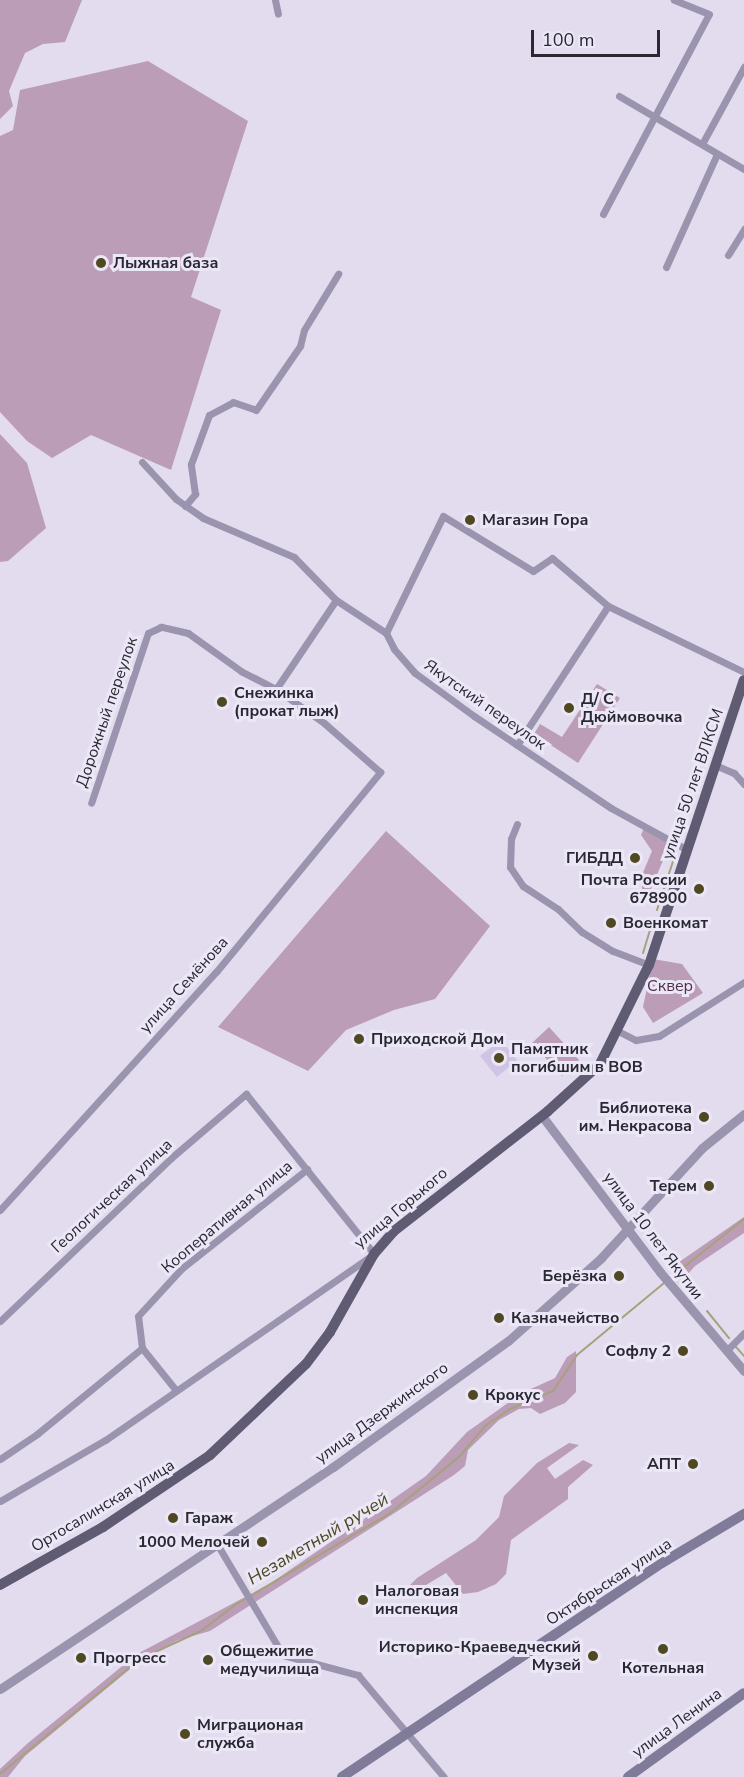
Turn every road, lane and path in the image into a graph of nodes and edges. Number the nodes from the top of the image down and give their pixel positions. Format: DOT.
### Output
graph roads {
  1 [pos="275,0"];
  2 [pos="675,0"];
  3 [pos="278,14"];
  4 [pos="744,67"];
  5 [pos="619,96"];
  6 [pos="654,116"];
  7 [pos="702,144"];
  8 [pos="717,154"];
  9 [pos="744,169"];
  10 [pos="603,214"];
  11 [pos="744,229"];
  12 [pos="728,255"];
  13 [pos="666,267"];
  14 [pos="338,274"];
  15 [pos="142,462"];
  16 [pos="185,506"];
  17 [pos="336,600"];
  18 [pos="608,606"];
  19 [pos="386,633"];
  20 [pos="744,672"];
  21 [pos="744,681"];
  22 [pos="276,689"];
  23 [pos="517,745"];
  24 [pos="715,765"];
  25 [pos="380,772"];
  26 [pos="744,784"];
  27 [pos="91,803"];
  28 [pos="518,824"];
  29 [pos="686,849"];
  30 [pos="650,965"];
  31 [pos="744,982"];
  32 [pos="618,1031"];
  33 [pos="744,1114"];
  34 [pos="542,1116"];
  35 [pos="307,1169"];
  36 [pos="0,1210"];
  37 [pos="629,1228"];
  38 [pos="374,1254"];
  39 [pos="0,1321"];
  40 [pos="744,1333"];
  41 [pos="142,1348"];
  42 [pos="727,1350"];
  43 [pos="744,1371"];
  44 [pos="175,1389"];
  45 [pos="0,1459"];
  46 [pos="0,1501"];
  47 [pos="744,1514"];
  48 [pos="217,1544"];
  49 [pos="0,1585"];
  50 [pos="0,1689"];
  51 [pos="744,1693"];
  52 [pos="406,1735"];
  53 [pos="342,1777"];
  54 [pos="444,1777"];
  55 [pos="628,1777"];
  1 -- 3 [label="street"];
  2 -- 6 [label="street"];
  4 -- 7 [label="street"];
  5 -- 6 [label="street"];
  6 -- 7 [label="street"];
  6 -- 10 [label="street"];
  7 -- 8 [label="street"];
  8 -- 9 [label="street"];
  8 -- 13 [label="street"];
  11 -- 12 [label="street"];
  14 -- 16 [label="street"];
  15 -- 16 [label="street, Якутский переулок"];
  16 -- 17 [label="street, Якутский переулок"];
  17 -- 19 [label="street, Якутский переулок"];
  17 -- 22 [label="street"];
  18 -- 19 [label="street"];
  18 -- 20 [label="street"];
  18 -- 23 [label="street"];
  19 -- 23 [label="street, Якутский переулок"];
  21 -- 24 [label="main road, улица 50 лет ВЛКСМ"];
  22 -- 25 [label="street, Дорожный переулок"];
  22 -- 27 [label="street, Дорожный переулок"];
  23 -- 29 [label="street, Якутский переулок"];
  24 -- 26 [label="street"];
  24 -- 29 [label="main road, улица 50 лет ВЛКСМ"];
  25 -- 36 [label="street, улица Семёнова"];
  28 -- 30 [label="street"];
  29 -- 30 [label="main road, улица 50 лет ВЛКСМ"];
  30 -- 32 [label="main road, улица 50 лет ВЛКСМ"];
  31 -- 32 [label="street"];
  32 -- 34 [label="main road, улица Горького"];
  33 -- 37 [label="street, улица Дзержинского"];
  34 -- 37 [label="street, улица 10 лет Якутии"];
  34 -- 38 [label="main road, улица Горького"];
  35 -- 38 [label="street"];
  35 -- 39 [label="street, Геологическая улица"];
  35 -- 41 [label="street, Кооперативная улица"];
  37 -- 42 [label="street, улица 10 лет Якутии"];
  37 -- 48 [label="street, улица Дзержинского"];
  38 -- 44 [label="street, улица Горького"];
  38 -- 49 [label="main road, Ортосалинская улица"];
  40 -- 42 [label="street"];
  41 -- 44 [label="street"];
  41 -- 45 [label="street"];
  42 -- 43 [label="street, улица 10 лет Якутии"];
  44 -- 46 [label="street, улица Горького"];
  47 -- 52 [label="main road, Октябрьская улица"];
  48 -- 50 [label="street, улица Дзержинского"];
  48 -- 52 [label="street"];
  51 -- 55 [label="main road, улица Ленина"];
  52 -- 53 [label="main road, Октябрьская улица"];
  52 -- 54 [label="street"];
}
